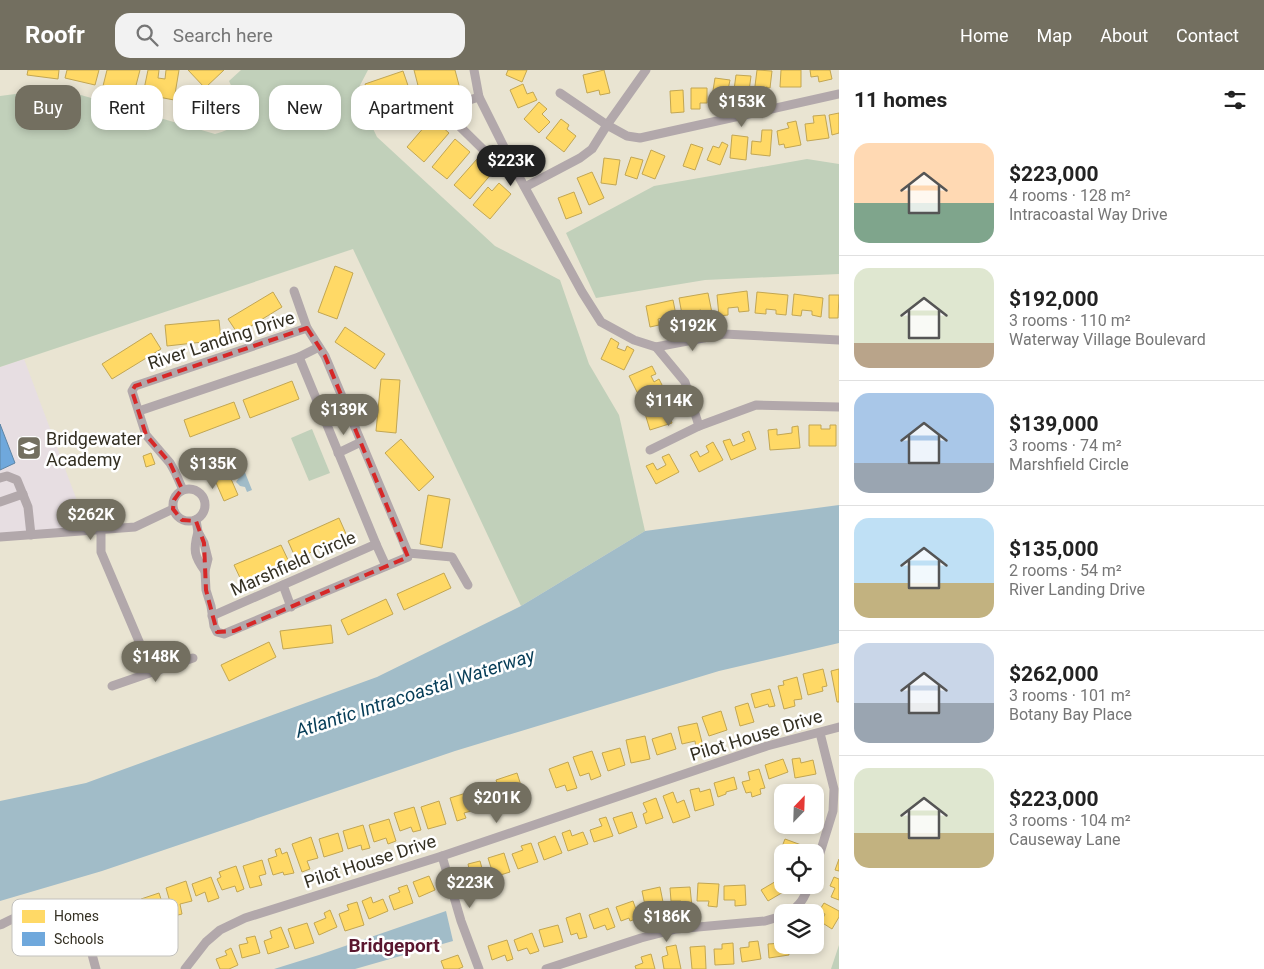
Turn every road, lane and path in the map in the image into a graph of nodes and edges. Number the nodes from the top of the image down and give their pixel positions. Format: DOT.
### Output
graph roads {
  1 [pos="474,70"];
  2 [pos="646,70"];
  3 [pos="560,93"];
  4 [pos="839,94"];
  5 [pos="479,97"];
  6 [pos="472,99"];
  7 [pos="607,125"];
  8 [pos="464,130"];
  9 [pos="518,175"];
  10 [pos="525,187"];
  11 [pos="294,291"];
  12 [pos="307,328"];
  13 [pos="839,340"];
  14 [pos="319,347"];
  15 [pos="656,347"];
  16 [pos="299,357"];
  17 [pos="839,406"];
  18 [pos="139,411"];
  19 [pos="699,426"];
  20 [pos="361,442"];
  21 [pos="650,450"];
  22 [pos="338,452"];
  23 [pos="0,478"];
  24 [pos="183,490"];
  25 [pos="23,494"];
  26 [pos="0,502"];
  27 [pos="173,509"];
  28 [pos="196,520"];
  29 [pos="101,529"];
  30 [pos="31,535"];
  31 [pos="0,537"];
  32 [pos="376,544"];
  33 [pos="408,553"];
  34 [pos="386,566"];
  35 [pos="283,585"];
  36 [pos="468,585"];
  37 [pos="292,606"];
  38 [pos="212,616"];
  39 [pos="193,658"];
  40 [pos="152,672"];
  41 [pos="112,686"];
  42 [pos="839,727"];
  43 [pos="820,733"];
  44 [pos="823,844"];
  45 [pos="442,856"];
  46 [pos="774,918"];
  47 [pos="12,920"];
  48 [pos="0,925"];
  49 [pos="92,956"];
  50 [pos="96,969"];
  51 [pos="185,969"];
  52 [pos="478,969"];
  53 [pos="546,969"];
  1 -- 5 [label="street"];
  2 -- 7 [label="street"];
  3 -- 7 [label="street"];
  4 -- 7 [label="street"];
  5 -- 6 [label="street"];
  5 -- 9 [label="street"];
  7 -- 10 [label="street"];
  8 -- 9 [label="street"];
  9 -- 10 [label="street"];
  10 -- 15 [label="street"];
  11 -- 12 [label="street"];
  12 -- 14 [label="street, River Landing Drive"];
  12 -- 18 [label="street, River Landing Drive"];
  13 -- 15 [label="street"];
  14 -- 16 [label="street"];
  14 -- 20 [label="street, River Landing Drive"];
  15 -- 19 [label="street"];
  16 -- 18 [label="street"];
  16 -- 22 [label="street, Marshfield Circle"];
  17 -- 19 [label="street"];
  18 -- 24 [label="street, River Landing Drive"];
  19 -- 21 [label="street"];
  20 -- 22 [label="street"];
  20 -- 33 [label="street, River Landing Drive"];
  22 -- 32 [label="street, Marshfield Circle"];
  23 -- 25 [label="street"];
  24 -- 27 [label="street"];
  24 -- 28 [label="street"];
  25 -- 26 [label="street"];
  25 -- 30 [label="street"];
  27 -- 28 [label="street"];
  27 -- 29 [label="street"];
  28 -- 38 [label="street"];
  29 -- 30 [label="street"];
  29 -- 40 [label="street"];
  30 -- 31 [label="street"];
  32 -- 34 [label="street"];
  32 -- 35 [label="street, Marshfield Circle"];
  33 -- 34 [label="street"];
  33 -- 36 [label="street"];
  34 -- 37 [label="street"];
  35 -- 37 [label="street"];
  35 -- 38 [label="street, Marshfield Circle"];
  37 -- 38 [label="street"];
  39 -- 40 [label="street"];
  40 -- 41 [label="street"];
  42 -- 43 [label="street, Pilot House Drive"];
  43 -- 44 [label="street"];
  43 -- 45 [label="street, Pilot House Drive"];
  45 -- 51 [label="street, Pilot House Drive"];
  45 -- 52 [label="street"];
  46 -- 53 [label="street"];
  47 -- 48 [label="street"];
  49 -- 50 [label="street"];
}
